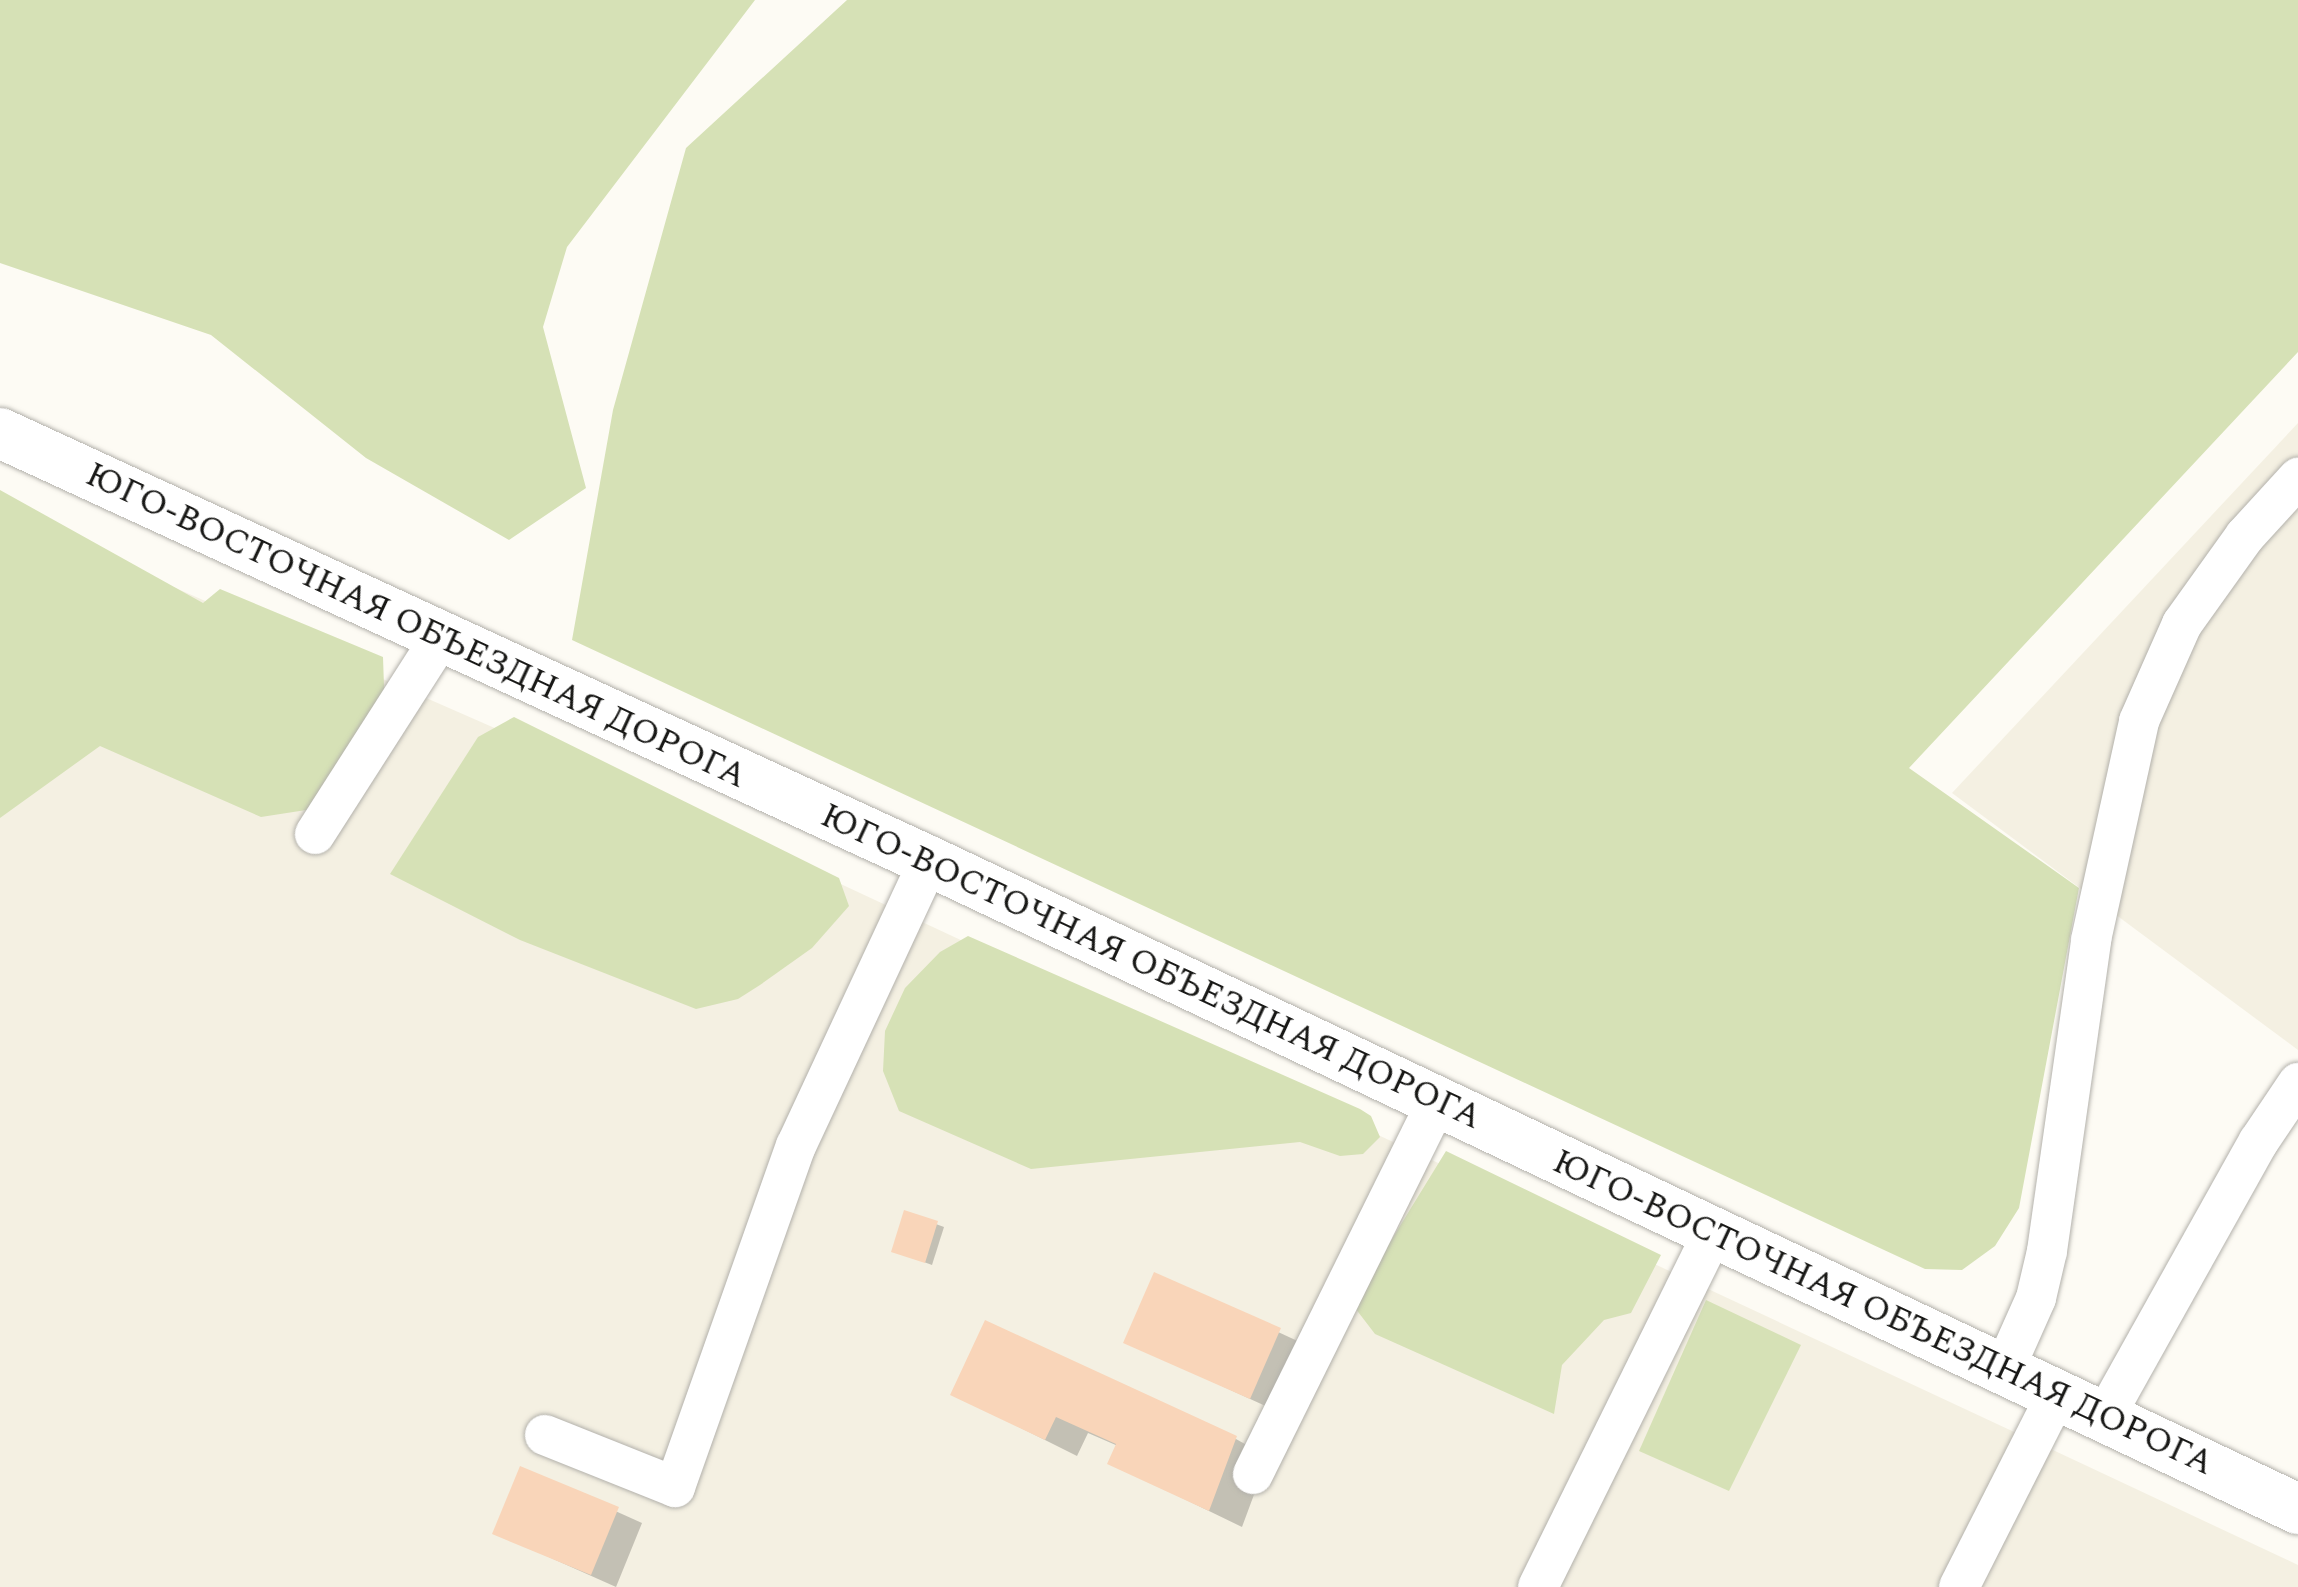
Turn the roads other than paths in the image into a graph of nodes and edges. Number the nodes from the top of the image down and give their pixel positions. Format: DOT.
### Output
graph roads {
  1 [pos="0,433"];
  2 [pos="2298,478"];
  3 [pos="440,640"];
  4 [pos="315,834"];
  5 [pos="929,861"];
  6 [pos="2298,1084"];
  7 [pos="1437,1102"];
  8 [pos="1714,1230"];
  9 [pos="2004,1370"];
  10 [pos="2056,1396"];
  11 [pos="2104,1418"];
  12 [pos="545,1435"];
  13 [pos="1253,1474"];
  14 [pos="2298,1509"];
  15 [pos="1538,1587"];
  16 [pos="1959,1587"];
  1 -- 3 [label="main road, ЮГО-ВОСТОЧНАЯ ОБЪЕЗДНАЯ ДОРОГА"];
  2 -- 9 [label="lane"];
  3 -- 4 [label="lane"];
  3 -- 5 [label="main road, ЮГО-ВОСТОЧНАЯ ОБЪЕЗДНАЯ ДОРОГА"];
  5 -- 7 [label="main road, ЮГО-ВОСТОЧНАЯ ОБЪЕЗДНАЯ ДОРОГА"];
  5 -- 12 [label="lane"];
  6 -- 11 [label="lane"];
  7 -- 8 [label="main road, ЮГО-ВОСТОЧНАЯ ОБЪЕЗДНАЯ ДОРОГА"];
  7 -- 13 [label="lane"];
  8 -- 9 [label="main road, ЮГО-ВОСТОЧНАЯ ОБЪЕЗДНАЯ ДОРОГА"];
  8 -- 15 [label="lane"];
  9 -- 10 [label="main road, ЮГО-ВОСТОЧНАЯ ОБЪЕЗДНАЯ ДОРОГА"];
  10 -- 11 [label="main road, ЮГО-ВОСТОЧНАЯ ОБЪЕЗДНАЯ ДОРОГА"];
  10 -- 16 [label="lane"];
  11 -- 14 [label="main road, ЮГО-ВОСТОЧНАЯ ОБЪЕЗДНАЯ ДОРОГА"];
}
